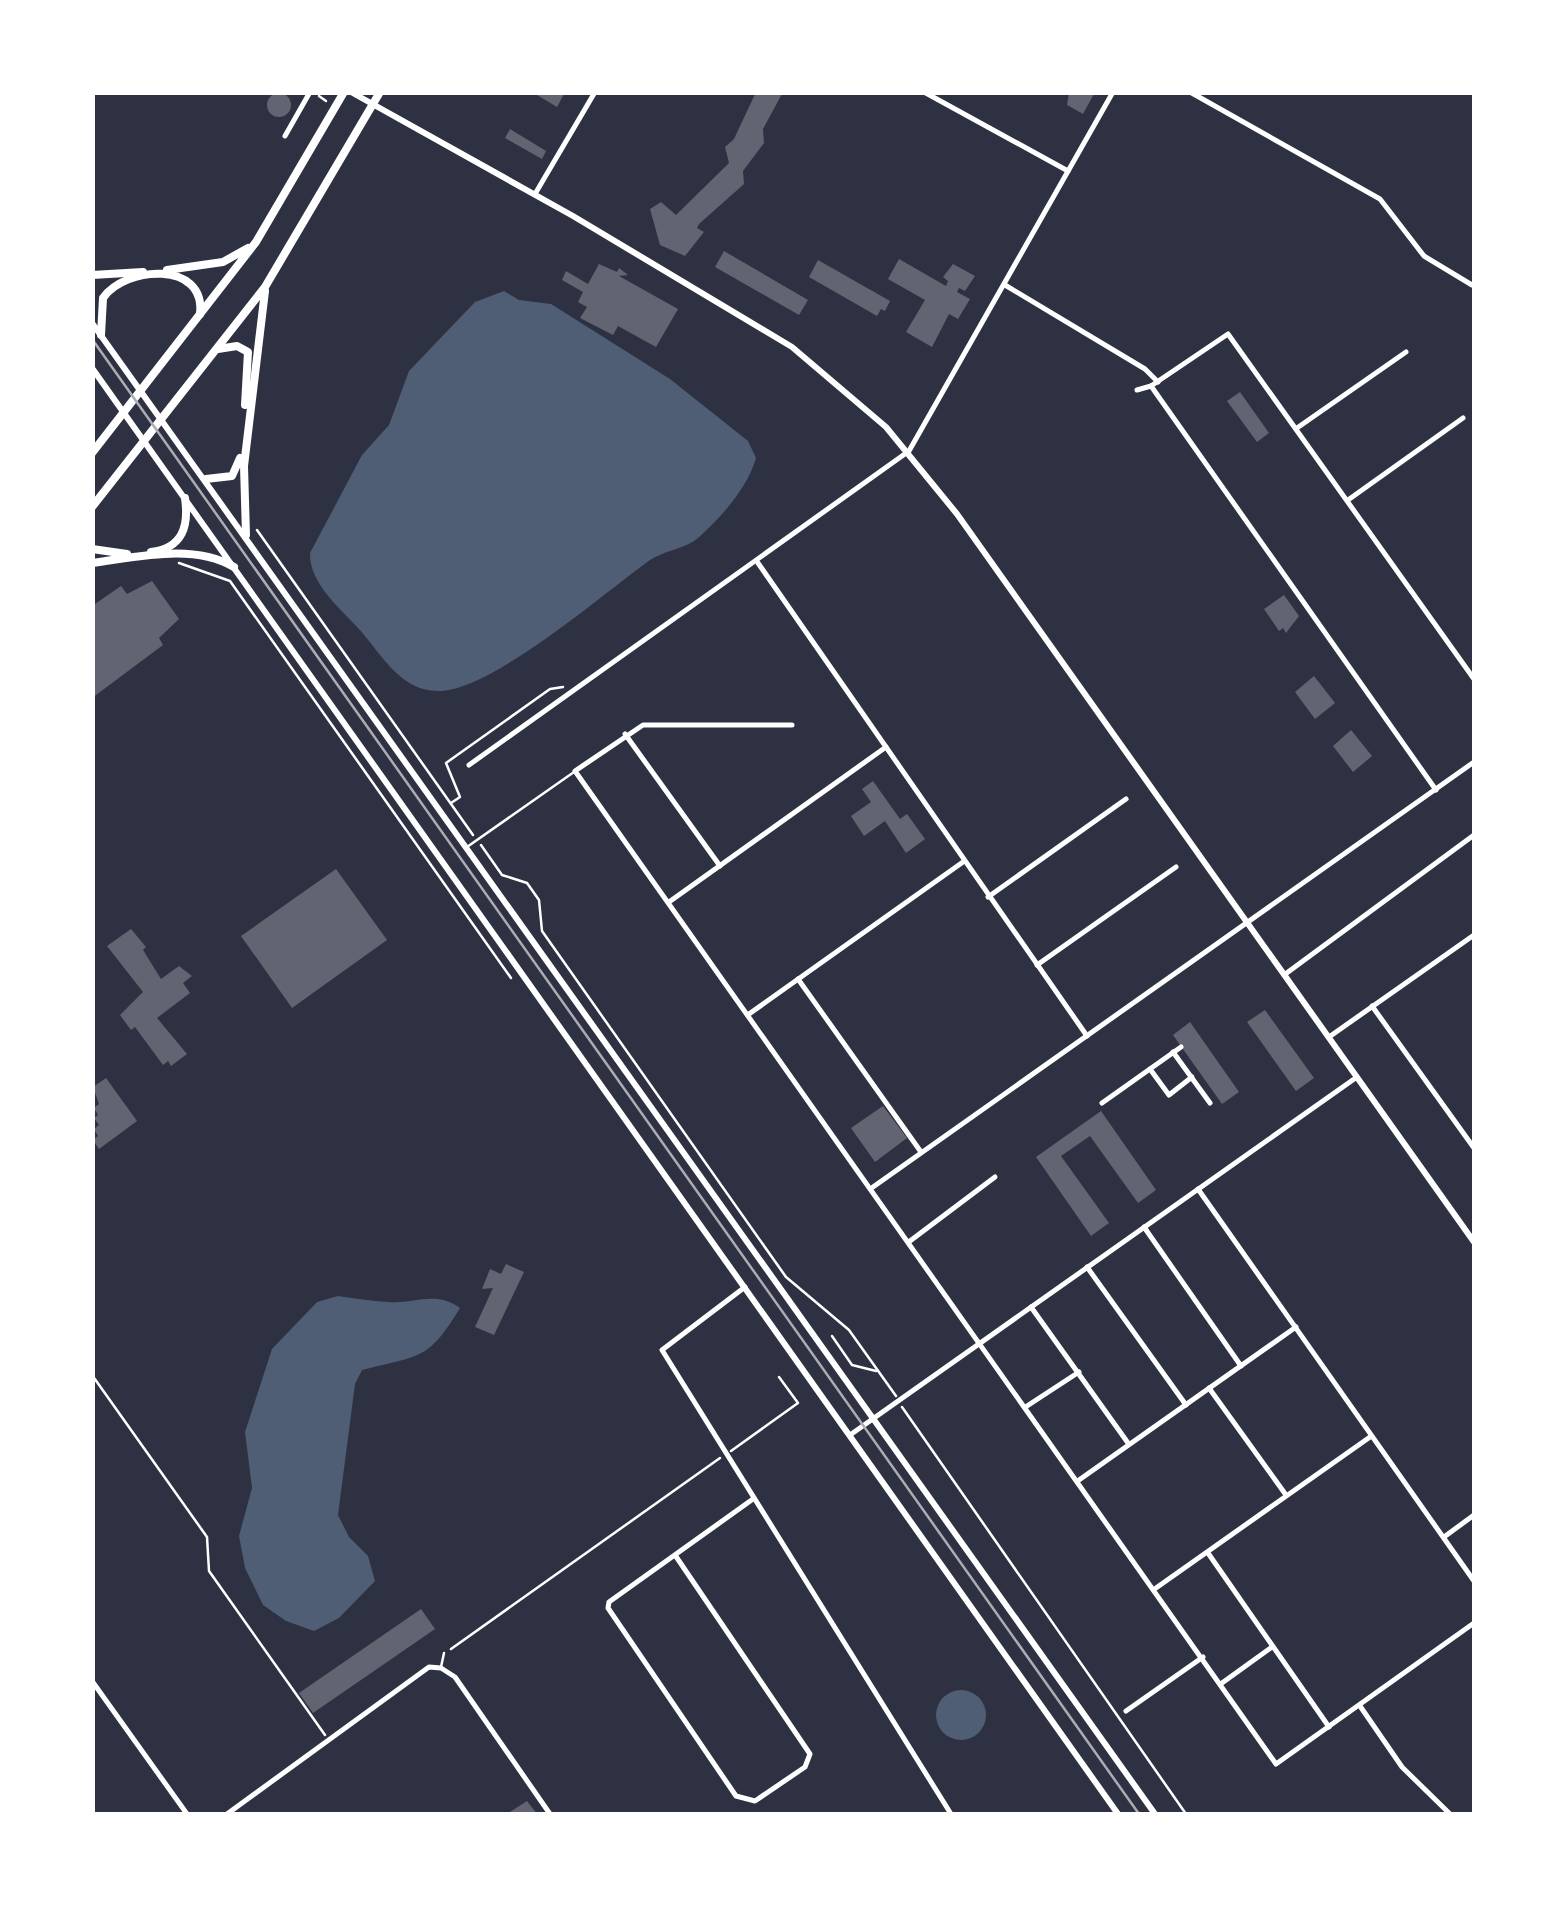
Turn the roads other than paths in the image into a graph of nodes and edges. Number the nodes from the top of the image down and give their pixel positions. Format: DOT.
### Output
graph roads {
  1 [pos="312,92"];
  2 [pos="347,92"];
  3 [pos="380,92"];
  4 [pos="596,92"];
  5 [pos="924,92"];
  6 [pos="1113,92"];
  7 [pos="1190,92"];
  8 [pos="375,103"];
  9 [pos="285,136"];
  10 [pos="1068,171"];
  11 [pos="535,194"];
  12 [pos="256,242"];
  13 [pos="92,275"];
  14 [pos="1004,284"];
  15 [pos="1472,285"];
  16 [pos="266,287"];
  17 [pos="199,318"];
  18 [pos="92,323"];
  19 [pos="101,334"];
  20 [pos="218,349"];
  21 [pos="1406,352"];
  22 [pos="92,368"];
  23 [pos="1154,384"];
  24 [pos="1137,390"];
  25 [pos="1463,418"];
  26 [pos="1297,428"];
  27 [pos="910,452"];
  28 [pos="92,454"];
  29 [pos="206,479"];
  30 [pos="185,498"];
  31 [pos="1348,500"];
  32 [pos="92,507"];
  33 [pos="246,535"];
  34 [pos="92,549"];
  35 [pos="92,563"];
  36 [pos="758,563"];
  37 [pos="234,568"];
  38 [pos="1474,680"];
  39 [pos="792,726"];
  40 [pos="625,734"];
  41 [pos="886,748"];
  42 [pos="1474,762"];
  43 [pos="469,765"];
  44 [pos="575,771"];
  45 [pos="1436,790"];
  46 [pos="1126,800"];
  47 [pos="1473,838"];
  48 [pos="467,847"];
  49 [pos="964,862"];
  50 [pos="720,866"];
  51 [pos="1176,867"];
  52 [pos="988,897"];
  53 [pos="669,902"];
  54 [pos="1247,922"];
  55 [pos="1471,938"];
  56 [pos="1036,965"];
  57 [pos="1284,975"];
  58 [pos="798,979"];
  59 [pos="1372,1006"];
  60 [pos="749,1014"];
  61 [pos="1085,1037"];
  62 [pos="1328,1037"];
  63 [pos="1181,1047"];
  64 [pos="1173,1052"];
  65 [pos="1150,1069"];
  66 [pos="1192,1078"];
  67 [pos="1357,1078"];
  68 [pos="1102,1103"];
  69 [pos="1210,1103"];
  70 [pos="1474,1148"];
  71 [pos="922,1152"];
  72 [pos="995,1178"];
  73 [pos="872,1188"];
  74 [pos="1198,1189"];
  75 [pos="1144,1228"];
  76 [pos="910,1242"];
  77 [pos="1474,1242"];
  78 [pos="1087,1268"];
  79 [pos="745,1288"];
  80 [pos="1031,1307"];
  81 [pos="1296,1327"];
  82 [pos="982,1343"];
  83 [pos="1241,1366"];
  84 [pos="1079,1372"];
  85 [pos="1209,1388"];
  86 [pos="1186,1405"];
  87 [pos="1027,1406"];
  88 [pos="874,1419"];
  89 [pos="850,1434"];
  90 [pos="1371,1436"];
  91 [pos="1129,1444"];
  92 [pos="1079,1480"];
  93 [pos="1286,1495"];
  94 [pos="753,1499"];
  95 [pos="1474,1515"];
  96 [pos="1444,1537"];
  97 [pos="1207,1552"];
  98 [pos="675,1555"];
  99 [pos="1474,1582"];
  100 [pos="1156,1588"];
  101 [pos="1474,1623"];
  102 [pos="1272,1647"];
  103 [pos="444,1653"];
  104 [pos="1204,1657"];
  105 [pos="441,1668"];
  106 [pos="92,1681"];
  107 [pos="1221,1683"];
  108 [pos="1360,1706"];
  109 [pos="1126,1711"];
  110 [pos="1329,1727"];
  111 [pos="187,1814"];
  112 [pos="227,1814"];
  113 [pos="550,1814"];
  114 [pos="952,1814"];
  115 [pos="1118,1814"];
  116 [pos="1156,1814"];
  117 [pos="1450,1814"];
  1 -- 9 [label="street"];
  2 -- 8 [label="street"];
  2 -- 12 [label="main road"];
  3 -- 8 [label="main road"];
  4 -- 11 [label="street"];
  5 -- 10 [label="street"];
  6 -- 10 [label="street"];
  7 -- 15 [label="street"];
  8 -- 11 [label="street"];
  8 -- 16 [label="main road"];
  10 -- 14 [label="street"];
  11 -- 27 [label="street"];
  12 -- 13 [label="main road"];
  12 -- 17 [label="main road"];
  14 -- 23 [label="street"];
  14 -- 27 [label="street"];
  16 -- 20 [label="main road"];
  16 -- 33 [label="main road"];
  17 -- 19 [label="main road"];
  17 -- 28 [label="main road"];
  18 -- 19 [label="street"];
  19 -- 29 [label="street"];
  20 -- 29 [label="main road"];
  20 -- 32 [label="main road"];
  21 -- 26 [label="street"];
  22 -- 30 [label="street"];
  23 -- 24 [label="street"];
  23 -- 26 [label="street"];
  23 -- 45 [label="street"];
  25 -- 31 [label="street"];
  26 -- 31 [label="street"];
  27 -- 36 [label="street"];
  27 -- 54 [label="street"];
  29 -- 33 [label="street"];
  30 -- 34 [label="main road"];
  30 -- 37 [label="street"];
  31 -- 38 [label="street"];
  33 -- 48 [label="street"];
  35 -- 37 [label="main road"];
  36 -- 41 [label="street"];
  36 -- 43 [label="street"];
  37 -- 79 [label="street"];
  39 -- 40 [label="street"];
  40 -- 44 [label="street"];
  40 -- 50 [label="street"];
  41 -- 49 [label="street"];
  41 -- 50 [label="street"];
  42 -- 45 [label="street"];
  44 -- 48 [label="lane"];
  44 -- 53 [label="street"];
  45 -- 54 [label="street"];
  46 -- 52 [label="street"];
  47 -- 57 [label="street"];
  48 -- 88 [label="street"];
  49 -- 52 [label="street"];
  49 -- 58 [label="street"];
  50 -- 53 [label="street"];
  51 -- 56 [label="street"];
  52 -- 56 [label="street"];
  53 -- 60 [label="street"];
  54 -- 57 [label="street"];
  54 -- 61 [label="street"];
  55 -- 59 [label="street"];
  56 -- 61 [label="street"];
  57 -- 62 [label="street"];
  58 -- 60 [label="street"];
  58 -- 71 [label="street"];
  59 -- 62 [label="street"];
  59 -- 70 [label="street"];
  60 -- 73 [label="street"];
  61 -- 71 [label="street"];
  62 -- 67 [label="street"];
  63 -- 64 [label="street"];
  64 -- 65 [label="street"];
  64 -- 66 [label="street"];
  65 -- 66 [label="street"];
  65 -- 68 [label="street"];
  66 -- 69 [label="street"];
  67 -- 74 [label="street"];
  67 -- 77 [label="street"];
  71 -- 73 [label="street"];
  72 -- 76 [label="street"];
  73 -- 76 [label="street"];
  74 -- 75 [label="street"];
  74 -- 81 [label="street"];
  75 -- 78 [label="street"];
  75 -- 83 [label="street"];
  76 -- 82 [label="street"];
  78 -- 80 [label="street"];
  78 -- 86 [label="street"];
  79 -- 89 [label="street"];
  79 -- 94 [label="street"];
  80 -- 82 [label="street"];
  80 -- 84 [label="street"];
  81 -- 83 [label="street"];
  81 -- 90 [label="street"];
  82 -- 87 [label="street"];
  82 -- 88 [label="street"];
  83 -- 85 [label="street"];
  84 -- 87 [label="street"];
  84 -- 91 [label="street"];
  85 -- 86 [label="street"];
  85 -- 93 [label="street"];
  86 -- 91 [label="street"];
  87 -- 92 [label="street"];
  88 -- 89 [label="street"];
  88 -- 116 [label="street"];
  89 -- 115 [label="street"];
  90 -- 93 [label="street"];
  90 -- 96 [label="street"];
  91 -- 92 [label="street"];
  92 -- 100 [label="street"];
  93 -- 97 [label="street"];
  94 -- 98 [label="street"];
  94 -- 114 [label="street"];
  95 -- 96 [label="street"];
  96 -- 99 [label="street"];
  97 -- 100 [label="street"];
  97 -- 102 [label="street"];
  98 -- 98 [label="street"];
  100 -- 104 [label="street"];
  101 -- 108 [label="street"];
  102 -- 107 [label="street"];
  102 -- 110 [label="street"];
  103 -- 105 [label="lane"];
  104 -- 107 [label="street"];
  104 -- 109 [label="street"];
  105 -- 112 [label="street"];
  105 -- 113 [label="street"];
  106 -- 111 [label="street"];
  107 -- 110 [label="street"];
  108 -- 110 [label="street"];
  108 -- 117 [label="street"];
}
